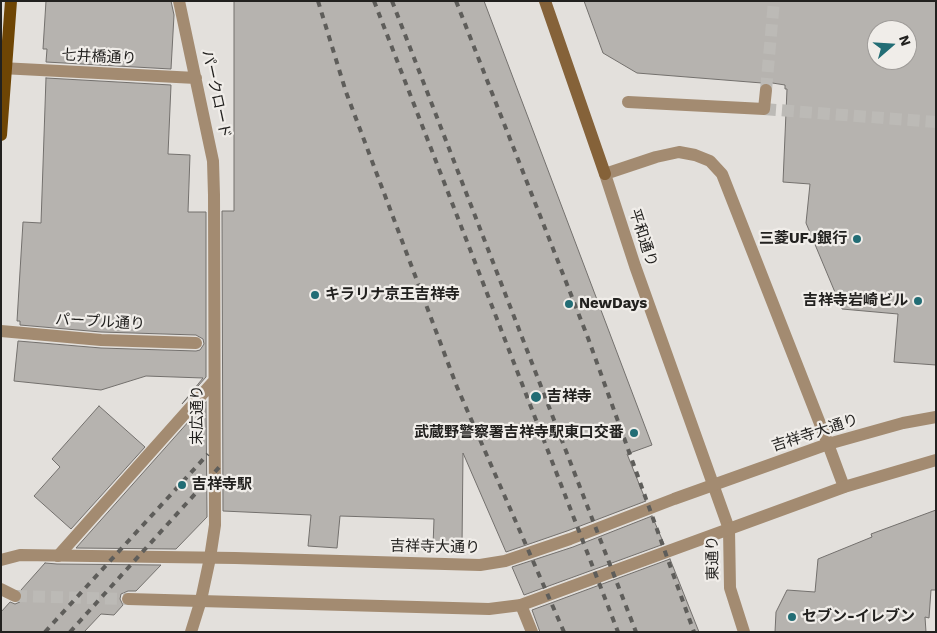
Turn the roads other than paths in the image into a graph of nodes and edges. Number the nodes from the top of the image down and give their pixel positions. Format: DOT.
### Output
graph roads {
  1 [pos="11,1"];
  2 [pos="179,1"];
  3 [pos="545,1"];
  4 [pos="4,68"];
  5 [pos="196,78"];
  6 [pos="766,90"];
  7 [pos="628,102"];
  8 [pos="1,135"];
  9 [pos="605,174"];
  10 [pos="214,195"];
  11 [pos="1,331"];
  12 [pos="196,343"];
  13 [pos="214,382"];
  14 [pos="936,417"];
  15 [pos="828,444"];
  16 [pos="936,460"];
  17 [pos="714,484"];
  18 [pos="844,487"];
  19 [pos="730,529"];
  20 [pos="58,556"];
  21 [pos="210,558"];
  22 [pos="1,560"];
  23 [pos="1,589"];
  24 [pos="15,596"];
  25 [pos="128,600"];
  26 [pos="201,600"];
  27 [pos="521,605"];
  28 [pos="190,632"];
  29 [pos="532,632"];
  30 [pos="744,632"];
  1 -- 4 [label="main road"];
  2 -- 5 [label="street, パークロード"];
  3 -- 9 [label="main road, 平和通り"];
  4 -- 5 [label="street, 七井橋通り"];
  4 -- 8 [label="main road"];
  5 -- 10 [label="street, パークロード"];
  6 -- 7 [label="street"];
  9 -- 15 [label="street"];
  9 -- 17 [label="street, 平和通り"];
  10 -- 13 [label="street, 末広通り"];
  11 -- 12 [label="street, パープル通り"];
  13 -- 20 [label="street"];
  13 -- 21 [label="street, 末広通り"];
  14 -- 15 [label="street, 吉祥寺大通り"];
  15 -- 17 [label="street, 吉祥寺大通り"];
  15 -- 18 [label="street"];
  16 -- 18 [label="street"];
  17 -- 19 [label="street, 東通り"];
  17 -- 21 [label="street, 吉祥寺大通り"];
  18 -- 19 [label="street"];
  19 -- 27 [label="street"];
  19 -- 30 [label="street, 東通り"];
  20 -- 21 [label="street, 吉祥寺大通り"];
  20 -- 22 [label="street, 吉祥寺大通り"];
  21 -- 26 [label="street, 末広通り"];
  23 -- 24 [label="street"];
  25 -- 26 [label="street"];
  26 -- 27 [label="street"];
  26 -- 28 [label="street, 末広通り"];
  27 -- 29 [label="street"];
}
